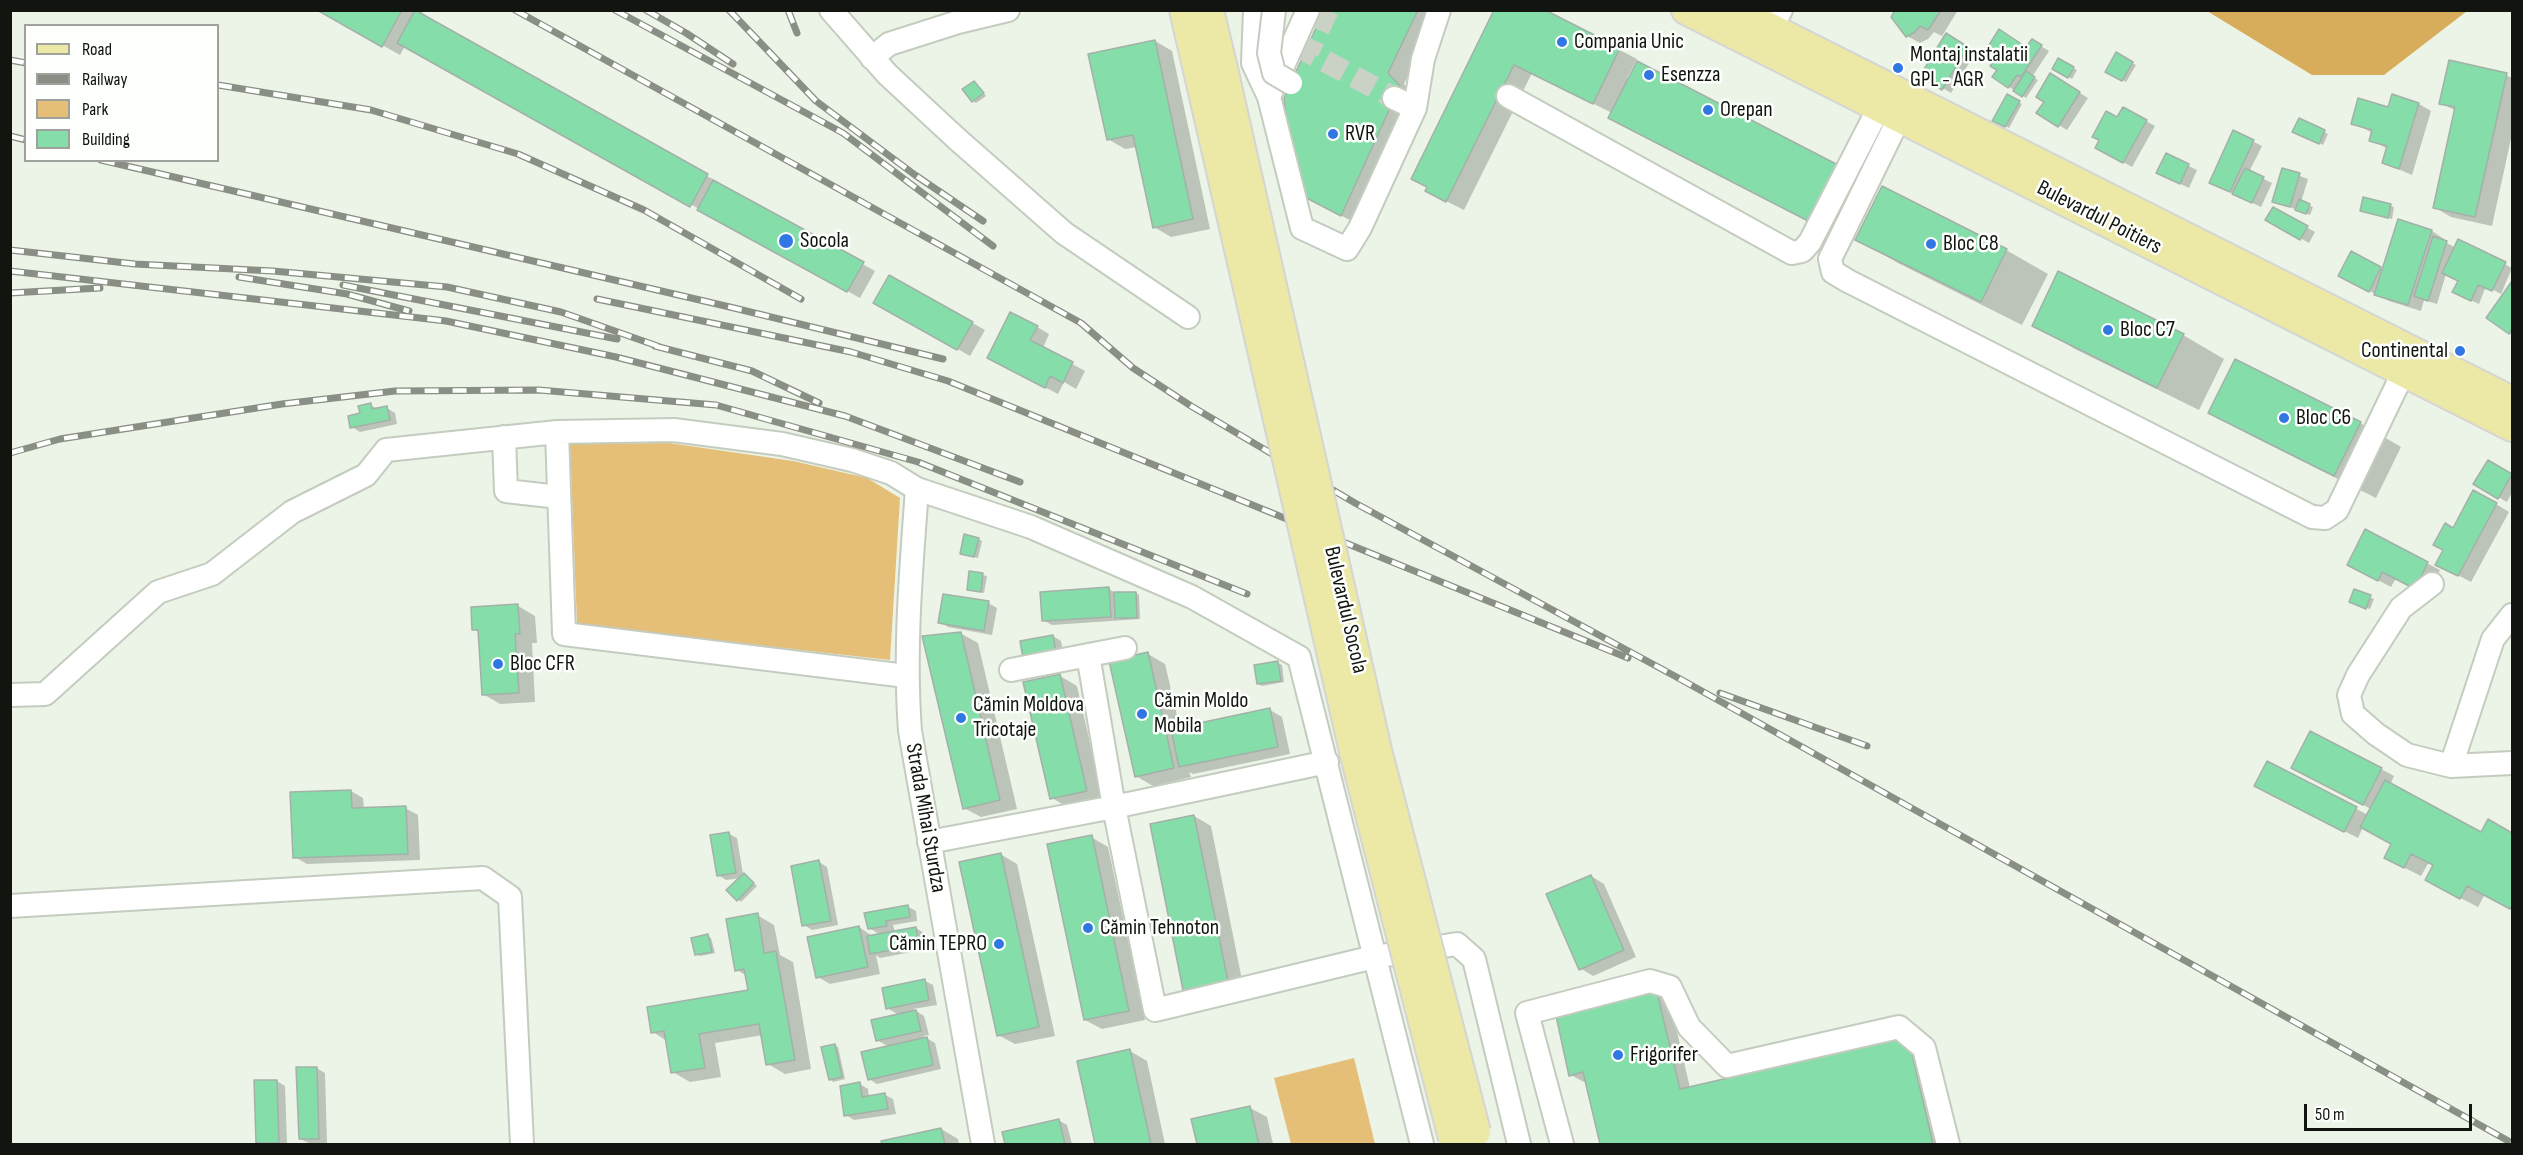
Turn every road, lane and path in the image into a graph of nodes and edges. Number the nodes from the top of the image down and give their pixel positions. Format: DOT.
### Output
graph roads {
  1 [pos="831,10"];
  2 [pos="1008,10"];
  3 [pos="1184,10"];
  4 [pos="1209,10"];
  5 [pos="1255,10"];
  6 [pos="1274,10"];
  7 [pos="1308,10"];
  8 [pos="1439,10"];
  9 [pos="1686,10"];
  10 [pos="1735,10"];
  11 [pos="956,16"];
  12 [pos="1776,20"];
  13 [pos="872,58"];
  14 [pos="1212,76"];
  15 [pos="1291,83"];
  16 [pos="1508,96"];
  17 [pos="1269,97"];
  18 [pos="1395,98"];
  19 [pos="1894,102"];
  20 [pos="1415,108"];
  21 [pos="1188,317"];
  22 [pos="2404,372"];
  23 [pos="2512,401"];
  24 [pos="2512,427"];
  25 [pos="557,432"];
  26 [pos="504,437"];
  27 [pos="917,489"];
  28 [pos="559,497"];
  29 [pos="2432,584"];
  30 [pos="2512,615"];
  31 [pos="1125,648"];
  32 [pos="1088,655"];
  33 [pos="1011,670"];
  34 [pos="906,676"];
  35 [pos="10,695"];
  36 [pos="1327,762"];
  37 [pos="2512,763"];
  38 [pos="2451,766"];
  39 [pos="1114,807"];
  40 [pos="929,842"];
  41 [pos="10,906"];
  42 [pos="1374,957"];
  43 [pos="1466,1140"];
  44 [pos="522,1144"];
  45 [pos="983,1144"];
  46 [pos="1422,1144"];
  47 [pos="1519,1144"];
  48 [pos="1562,1144"];
  49 [pos="1948,1144"];
  1 -- 13 [label="street"];
  2 -- 11 [label="street"];
  3 -- 14 [label="main road"];
  4 -- 14 [label="main road"];
  5 -- 17 [label="street"];
  6 -- 15 [label="street, bridge"];
  7 -- 17 [label="street"];
  8 -- 20 [label="street"];
  9 -- 19 [label="main road, Bulevardul Poitiers"];
  10 -- 12 [label="main road, Bulevardul Poitiers"];
  11 -- 13 [label="street"];
  12 -- 19 [label="main road, Bulevardul Poitiers"];
  13 -- 21 [label="street"];
  14 -- 43 [label="main road, Bulevardul Socola, bridge"];
  16 -- 19 [label="street"];
  17 -- 20 [label="street"];
  18 -- 20 [label="street"];
  19 -- 22 [label="main road, Bulevardul Poitiers"];
  19 -- 22 [label="street"];
  19 -- 23 [label="main road, Bulevardul Poitiers"];
  22 -- 24 [label="main road, Bulevardul Poitiers"];
  25 -- 26 [label="street"];
  25 -- 27 [label="street"];
  25 -- 28 [label="street"];
  26 -- 28 [label="street"];
  26 -- 35 [label="street"];
  27 -- 34 [label="street, Strada Mihai Sturdza"];
  27 -- 36 [label="street"];
  28 -- 34 [label="street"];
  29 -- 38 [label="street"];
  30 -- 38 [label="street"];
  31 -- 32 [label="street"];
  32 -- 33 [label="street"];
  32 -- 39 [label="street"];
  34 -- 40 [label="street, Strada Mihai Sturdza"];
  36 -- 39 [label="street"];
  36 -- 42 [label="street"];
  37 -- 38 [label="street"];
  39 -- 40 [label="street"];
  39 -- 42 [label="street"];
  40 -- 45 [label="street, Strada Mihai Sturdza"];
  41 -- 44 [label="street"];
  42 -- 46 [label="street"];
  42 -- 47 [label="street"];
  48 -- 49 [label="street"];
}
